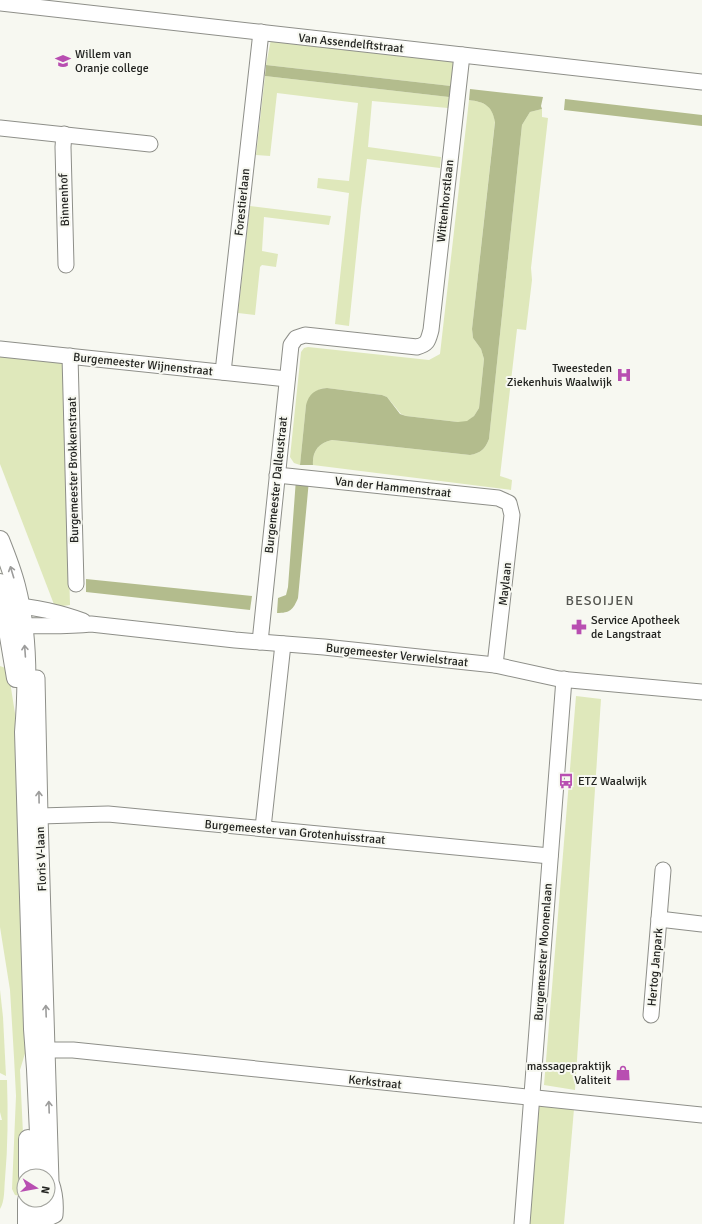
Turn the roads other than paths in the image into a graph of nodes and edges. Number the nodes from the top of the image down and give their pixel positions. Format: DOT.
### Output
graph roads {
  1 [pos="0,3"];
  2 [pos="261,32"];
  3 [pos="462,55"];
  4 [pos="702,82"];
  5 [pos="0,128"];
  6 [pos="64,134"];
  7 [pos="150,144"];
  8 [pos="66,265"];
  9 [pos="305,335"];
  10 [pos="0,349"];
  11 [pos="70,356"];
  12 [pos="223,372"];
  13 [pos="287,379"];
  14 [pos="277,475"];
  15 [pos="509,503"];
  16 [pos="0,540"];
  17 [pos="0,584"];
  18 [pos="76,584"];
  19 [pos="12,606"];
  20 [pos="91,624"];
  21 [pos="15,625"];
  22 [pos="260,642"];
  23 [pos="283,644"];
  24 [pos="495,665"];
  25 [pos="21,679"];
  26 [pos="564,679"];
  27 [pos="702,688"];
  28 [pos="40,816"];
  29 [pos="263,828"];
  30 [pos="550,856"];
  31 [pos="663,870"];
  32 [pos="659,919"];
  33 [pos="702,924"];
  34 [pos="651,1015"];
  35 [pos="33,1028"];
  36 [pos="47,1050"];
  37 [pos="532,1098"];
  38 [pos="702,1115"];
  39 [pos="28,1168"];
  40 [pos="41,1168"];
  41 [pos="30,1208"];
  42 [pos="40,1208"];
  43 [pos="36,1223"];
  44 [pos="522,1224"];
  1 -- 2 [label="street, Van Assendelftstraat"];
  2 -- 3 [label="street, Van Assendelftstraat"];
  2 -- 12 [label="street, Forestierlaan"];
  3 -- 4 [label="street, Van Assendelftstraat"];
  3 -- 9 [label="street, Wittenhorstlaan"];
  5 -- 6 [label="street"];
  6 -- 7 [label="street"];
  6 -- 8 [label="street, Binnenhof"];
  9 -- 13 [label="street, Burgemeester Dalleustraat"];
  10 -- 11 [label="street, Burgemeester Wijnenstraat"];
  11 -- 12 [label="street, Burgemeester Wijnenstraat"];
  11 -- 18 [label="street, Burgemeester Brokkenstraat"];
  12 -- 13 [label="street, Burgemeester Wijnenstraat"];
  13 -- 14 [label="street, Burgemeester Dalleustraat"];
  14 -- 15 [label="street, Van der Hammenstraat"];
  14 -- 22 [label="street, Burgemeester Dalleustraat"];
  15 -- 24 [label="street, Maylaan"];
  19 -- 16 [label="street, Floris V-laan, one-way"];
  17 -- 19 [label="street, Floris V-laan"];
  19 -- 20 [label="street, Burgemeester Verwielstraat"];
  19 -- 21 [label="street, Floris V-laan"];
  20 -- 21 [label="street, Burgemeester Verwielstraat"];
  20 -- 22 [label="street, Burgemeester Verwielstraat"];
  21 -- 25 [label="street, Floris V-laan"];
  22 -- 23 [label="street, Burgemeester Verwielstraat"];
  23 -- 24 [label="street, Burgemeester Verwielstraat"];
  23 -- 29 [label="street"];
  24 -- 26 [label="street, Burgemeester Verwielstraat"];
  28 -- 25 [label="street, Floris V-laan, one-way"];
  25 -- 35 [label="street, Floris V-laan"];
  26 -- 27 [label="street, Burgemeester Verwielstraat"];
  26 -- 30 [label="street, Burgemeester Moonenlaan"];
  28 -- 29 [label="street, Burgemeester van Grotenhuisstraat"];
  36 -- 28 [label="street, Floris V-laan, one-way"];
  29 -- 30 [label="street, Burgemeester van Grotenhuisstraat"];
  30 -- 37 [label="street, Burgemeester Moonenlaan"];
  31 -- 32 [label="street, Hertog Janpark"];
  32 -- 33 [label="street, Hertog Janpark"];
  32 -- 34 [label="street, Hertog Janpark"];
  35 -- 39 [label="street"];
  35 -- 40 [label="street"];
  36 -- 37 [label="street, Kerkstraat"];
  43 -- 36 [label="street, Floris V-laan, one-way"];
  37 -- 38 [label="street, Kerkstraat"];
  37 -- 44 [label="street, Burgemeester Moonenlaan"];
  41 -- 43 [label="street"];
  42 -- 43 [label="street"];
}
